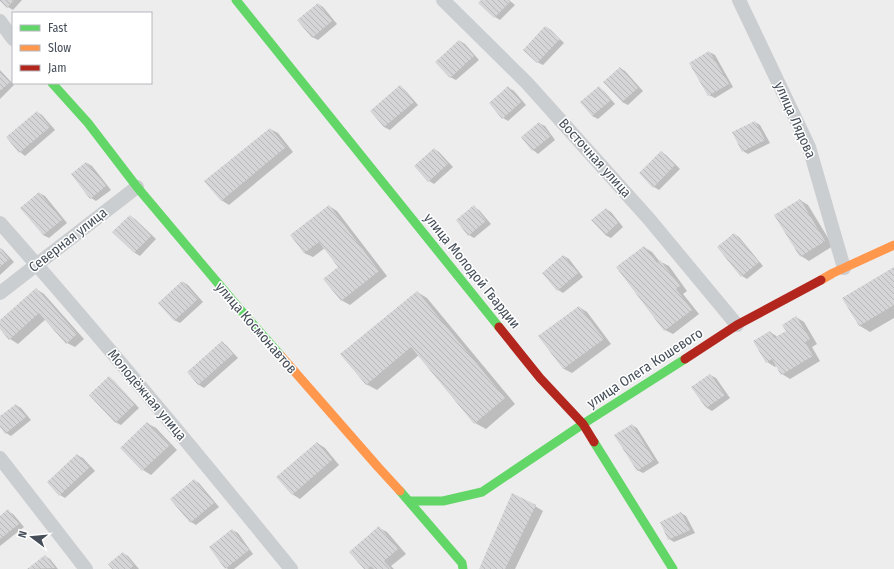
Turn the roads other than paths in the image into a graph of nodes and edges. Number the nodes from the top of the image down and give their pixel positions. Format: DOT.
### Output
graph roads {
  1 [pos="236,0"];
  2 [pos="443,0"];
  3 [pos="740,0"];
  4 [pos="0,21"];
  5 [pos="12,38"];
  6 [pos="53,84"];
  7 [pos="137,187"];
  8 [pos="0,223"];
  9 [pos="894,245"];
  10 [pos="37,264"];
  11 [pos="844,268"];
  12 [pos="0,293"];
  13 [pos="737,325"];
  14 [pos="583,424"];
  15 [pos="0,458"];
  16 [pos="410,501"];
  17 [pos="86,569"];
  18 [pos="291,569"];
  19 [pos="463,569"];
  20 [pos="673,569"];
  1 -- 14 [label="street, улица Молодой Гвардии"];
  2 -- 13 [label="street, Восточная улица"];
  3 -- 11 [label="street, улица Лядова"];
  4 -- 5 [label="street"];
  6 -- 7 [label="street, улица Космонавтов"];
  7 -- 10 [label="street, Северная улица"];
  7 -- 16 [label="street, улица Космонавтов"];
  8 -- 10 [label="street, Молодёжная улица"];
  9 -- 11 [label="street, улица Олега Кошевого"];
  10 -- 12 [label="street, Северная улица"];
  10 -- 18 [label="street, Молодёжная улица"];
  11 -- 13 [label="street, улица Олега Кошевого"];
  13 -- 14 [label="street, улица Олега Кошевого"];
  14 -- 16 [label="street, улица Олега Кошевого"];
  14 -- 20 [label="street, улица Молодой Гвардии"];
  15 -- 17 [label="street"];
  16 -- 19 [label="street, улица Космонавтов"];
}
